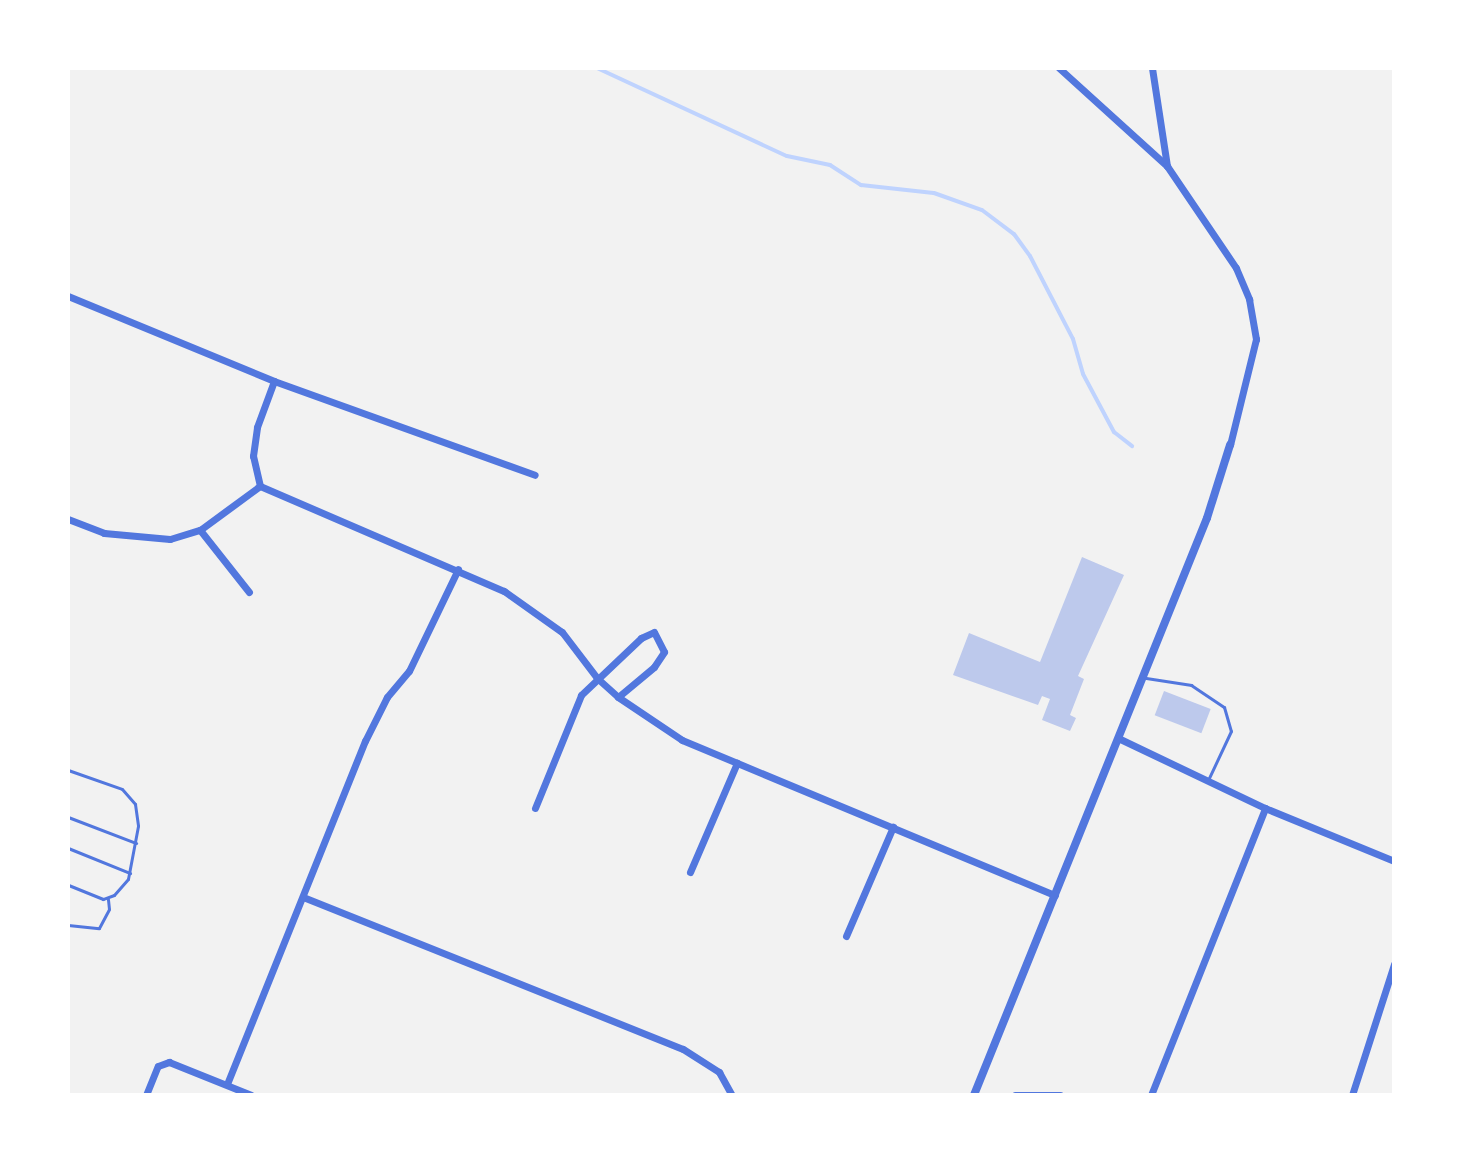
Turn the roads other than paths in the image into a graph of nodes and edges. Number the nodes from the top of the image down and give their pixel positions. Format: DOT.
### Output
graph roads {
  1 [pos="1059,68"];
  2 [pos="1152,68"];
  3 [pos="1167,166"];
  4 [pos="68,296"];
  5 [pos="274,381"];
  6 [pos="1230,445"];
  7 [pos="535,475"];
  8 [pos="260,486"];
  9 [pos="68,519"];
  10 [pos="200,530"];
  11 [pos="458,569"];
  12 [pos="249,592"];
  13 [pos="597,678"];
  14 [pos="1142,678"];
  15 [pos="618,697"];
  16 [pos="1118,738"];
  17 [pos="737,763"];
  18 [pos="68,770"];
  19 [pos="1207,781"];
  20 [pos="535,808"];
  21 [pos="1265,808"];
  22 [pos="68,817"];
  23 [pos="893,827"];
  24 [pos="136,843"];
  25 [pos="68,848"];
  26 [pos="1394,861"];
  27 [pos="690,872"];
  28 [pos="130,873"];
  29 [pos="68,885"];
  30 [pos="1055,895"];
  31 [pos="303,897"];
  32 [pos="108,899"];
  33 [pos="68,925"];
  34 [pos="846,936"];
  35 [pos="1394,964"];
  36 [pos="227,1084"];
  37 [pos="146,1095"];
  38 [pos="251,1095"];
  39 [pos="732,1095"];
  40 [pos="974,1095"];
  41 [pos="1015,1095"];
  42 [pos="1060,1095"];
  43 [pos="1151,1095"];
  44 [pos="1352,1095"];
  1 -- 3 [label="street"];
  2 -- 3 [label="street"];
  3 -- 6 [label="street"];
  4 -- 5 [label="street"];
  5 -- 7 [label="street"];
  5 -- 8 [label="street"];
  6 -- 14 [label="street"];
  8 -- 10 [label="street"];
  8 -- 11 [label="street"];
  9 -- 10 [label="street"];
  10 -- 12 [label="street"];
  11 -- 13 [label="street"];
  11 -- 31 [label="street"];
  13 -- 15 [label="street"];
  13 -- 15 [label="street"];
  13 -- 20 [label="street"];
  14 -- 16 [label="street"];
  14 -- 19 [label="lane"];
  15 -- 17 [label="street"];
  16 -- 19 [label="street"];
  16 -- 30 [label="street"];
  17 -- 23 [label="street"];
  17 -- 27 [label="street"];
  18 -- 24 [label="lane"];
  19 -- 21 [label="street"];
  21 -- 26 [label="street"];
  21 -- 43 [label="street"];
  22 -- 24 [label="lane"];
  23 -- 30 [label="street"];
  23 -- 34 [label="street"];
  24 -- 28 [label="lane"];
  25 -- 28 [label="lane"];
  28 -- 32 [label="lane"];
  29 -- 32 [label="lane"];
  30 -- 40 [label="street"];
  31 -- 36 [label="street"];
  31 -- 39 [label="street"];
  32 -- 33 [label="lane"];
  35 -- 44 [label="street"];
  36 -- 37 [label="street"];
  36 -- 38 [label="street"];
  41 -- 42 [label="street"];
}
